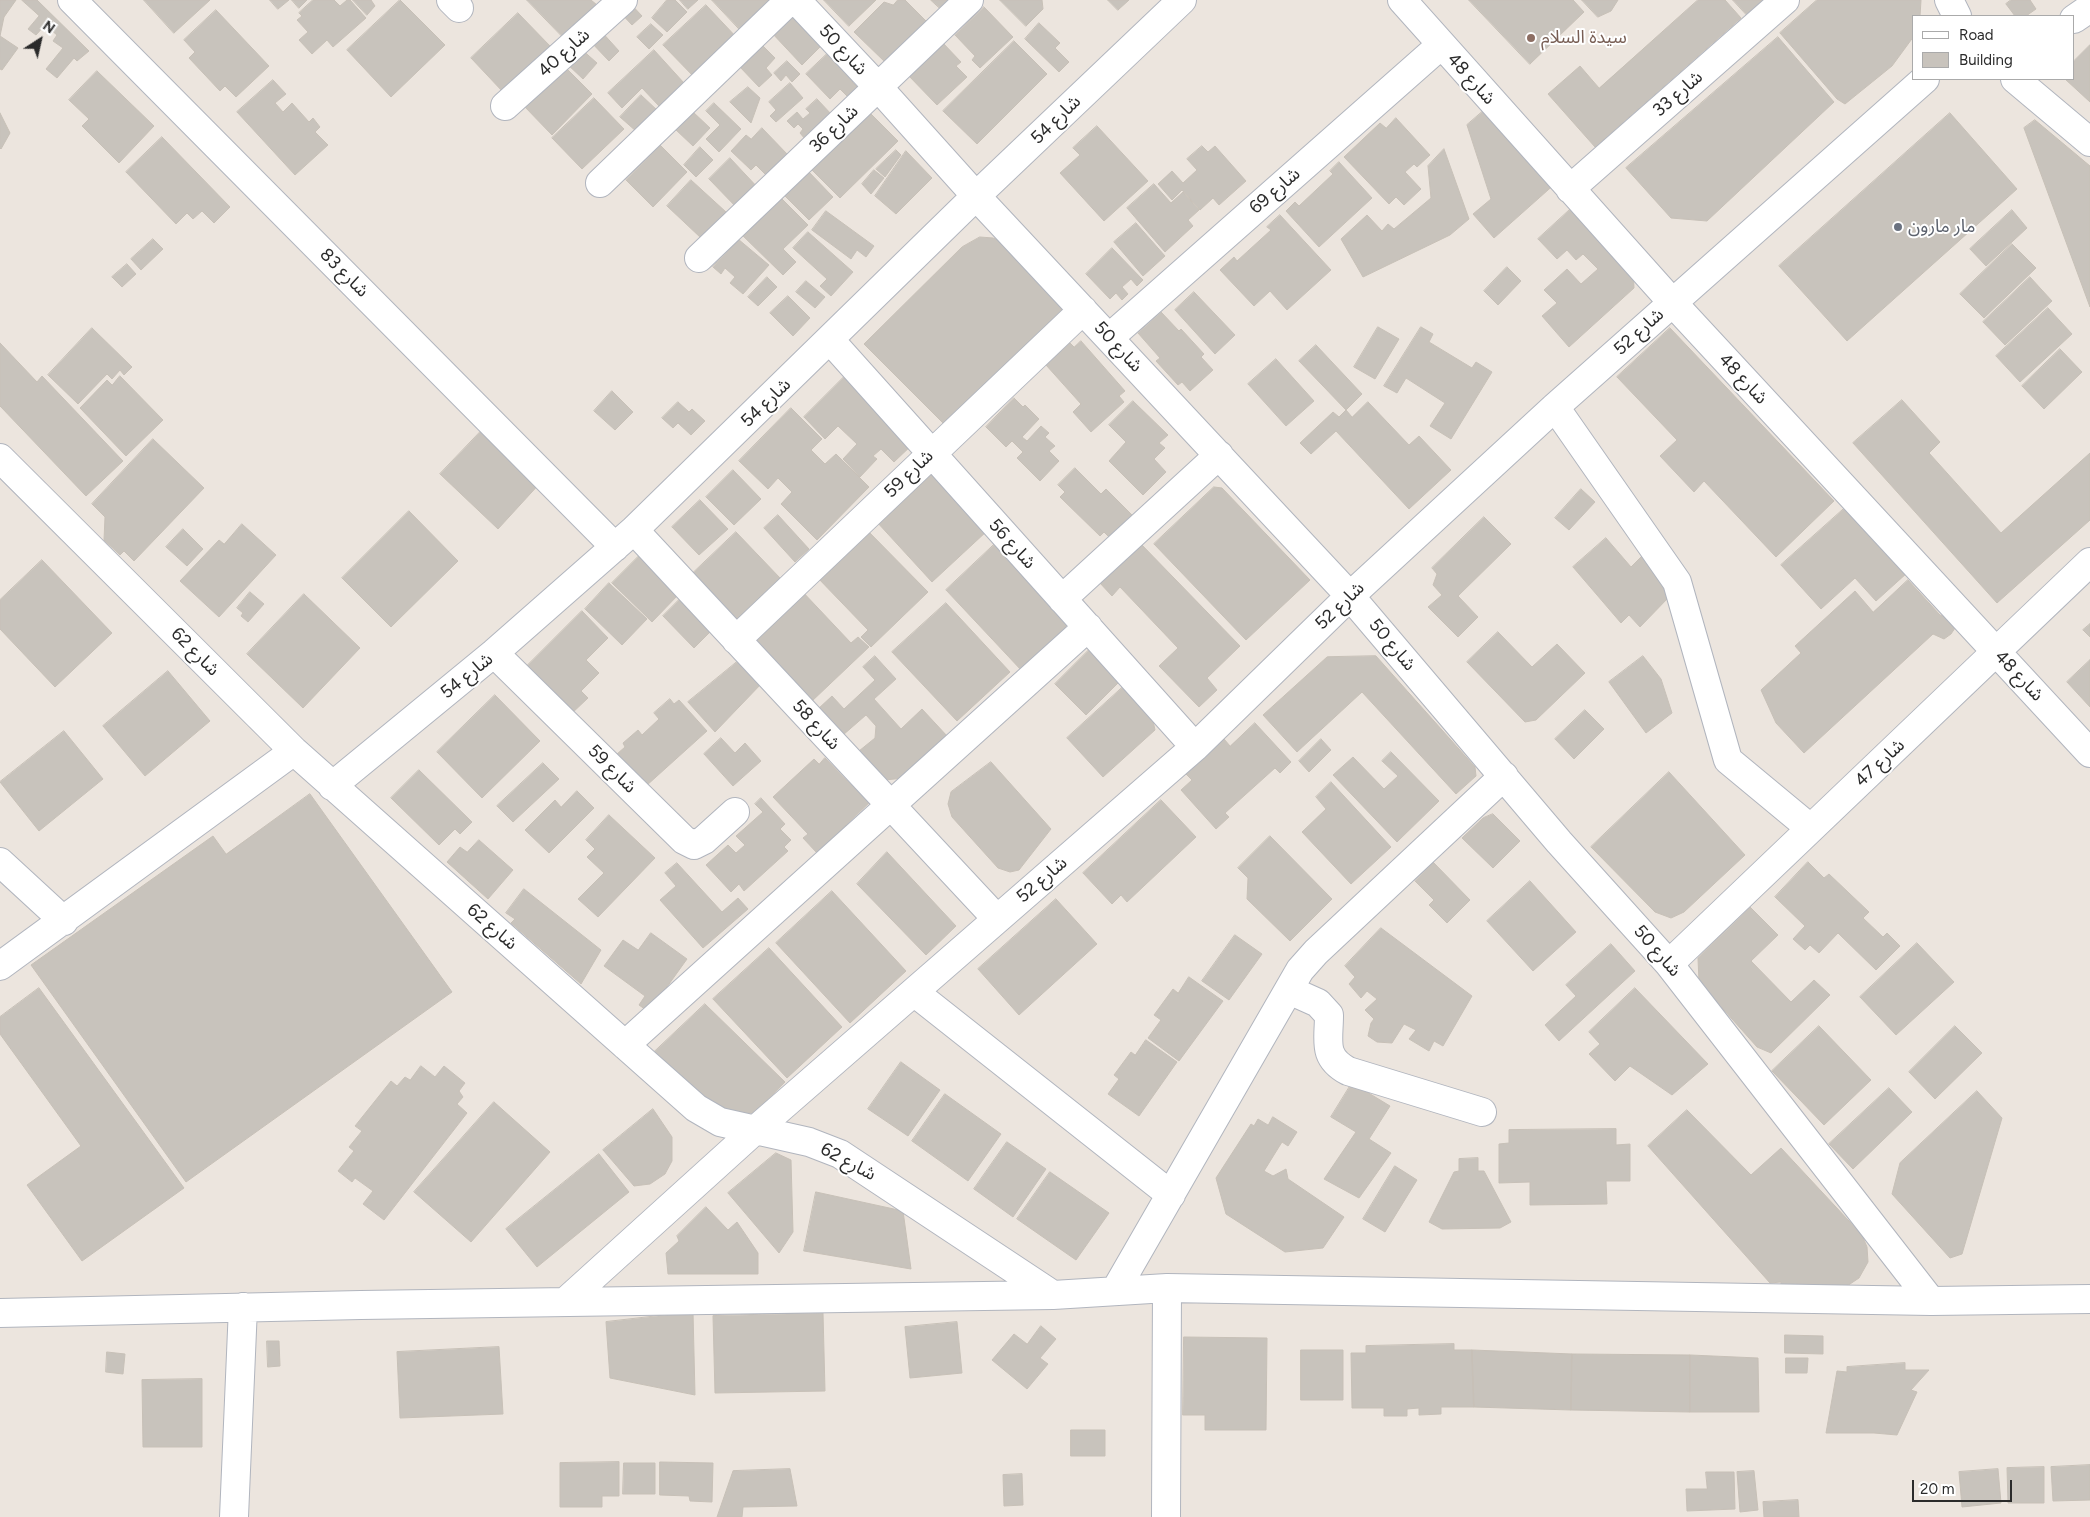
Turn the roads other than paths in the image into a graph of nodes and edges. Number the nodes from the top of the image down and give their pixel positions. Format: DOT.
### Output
graph roads {
  1 [pos="72,0"];
  2 [pos="623,0"];
  3 [pos="790,0"];
  4 [pos="796,0"];
  5 [pos="969,0"];
  6 [pos="1182,0"];
  7 [pos="1402,0"];
  8 [pos="1785,0"];
  9 [pos="1949,0"];
  10 [pos="2090,8"];
  11 [pos="1956,15"];
  12 [pos="2075,18"];
  13 [pos="1441,45"];
  14 [pos="1924,80"];
  15 [pos="2016,80"];
  16 [pos="878,88"];
  17 [pos="505,106"];
  18 [pos="2090,142"];
  19 [pos="600,182"];
  20 [pos="1570,189"];
  21 [pos="976,196"];
  22 [pos="699,258"];
  23 [pos="1672,302"];
  24 [pos="1083,310"];
  25 [pos="1109,338"];
  26 [pos="830,340"];
  27 [pos="1555,407"];
  28 [pos="931,453"];
  29 [pos="1219,455"];
  30 [pos="0,458"];
  31 [pos="625,539"];
  32 [pos="2090,562"];
  33 [pos="1350,596"];
  34 [pos="1062,599"];
  35 [pos="1088,627"];
  36 [pos="736,640"];
  37 [pos="1997,652"];
  38 [pos="494,654"];
  39 [pos="1195,747"];
  40 [pos="294,751"];
  41 [pos="2090,753"];
  42 [pos="1504,776"];
  43 [pos="332,786"];
  44 [pos="890,805"];
  45 [pos="735,812"];
  46 [pos="1810,828"];
  47 [pos="0,862"];
  48 [pos="997,919"];
  49 [pos="64,921"];
  50 [pos="1670,964"];
  51 [pos="0,966"];
  52 [pos="1290,990"];
  53 [pos="914,992"];
  54 [pos="625,1045"];
  55 [pos="1482,1112"];
  56 [pos="754,1131"];
  57 [pos="1171,1195"];
  58 [pos="1167,1288"];
  59 [pos="1115,1291"];
  60 [pos="1053,1295"];
  61 [pos="2090,1298"];
  62 [pos="1931,1301"];
  63 [pos="565,1302"];
  64 [pos="243,1307"];
  65 [pos="0,1313"];
  66 [pos="234,1517"];
  67 [pos="1166,1517"];
  1 -- 31 [label="street, شارع 83"];
  2 -- 17 [label="street, شارع 40"];
  3 -- 19 [label="street"];
  4 -- 16 [label="street, شارع 50"];
  5 -- 16 [label="street, شارع 36"];
  6 -- 21 [label="street, شارع 54"];
  7 -- 13 [label="street, شارع 48"];
  8 -- 20 [label="street, شارع 33"];
  9 -- 11 [label="street"];
  10 -- 12 [label="street"];
  13 -- 20 [label="street, شارع 48"];
  13 -- 25 [label="street, شارع 69"];
  14 -- 23 [label="street, شارع 52"];
  15 -- 18 [label="street"];
  16 -- 21 [label="street, شارع 50"];
  16 -- 22 [label="street, شارع 36"];
  20 -- 23 [label="street, شارع 48"];
  21 -- 24 [label="street, شارع 50"];
  21 -- 26 [label="street, شارع 54"];
  23 -- 27 [label="street, شارع 52"];
  23 -- 37 [label="street, شارع 48"];
  24 -- 25 [label="street, شارع 50"];
  24 -- 28 [label="street, شارع 59"];
  25 -- 29 [label="street, شارع 50"];
  26 -- 28 [label="street, شارع 56"];
  26 -- 31 [label="street, شارع 54"];
  27 -- 33 [label="street, شارع 52"];
  27 -- 46 [label="street"];
  28 -- 34 [label="street, شارع 56"];
  28 -- 36 [label="street, شارع 59"];
  29 -- 33 [label="street, شارع 50"];
  29 -- 34 [label="street"];
  30 -- 40 [label="street, شارع 62"];
  31 -- 36 [label="street, شارع 58"];
  31 -- 38 [label="street, شارع 54"];
  32 -- 37 [label="street, شارع 47"];
  33 -- 39 [label="street, شارع 52"];
  33 -- 42 [label="street, شارع 50"];
  34 -- 35 [label="street, شارع 56"];
  35 -- 39 [label="street, شارع 56"];
  35 -- 44 [label="street"];
  36 -- 44 [label="street, شارع 58"];
  37 -- 41 [label="street, شارع 48"];
  37 -- 46 [label="street, شارع 47"];
  38 -- 43 [label="street, شارع 54"];
  38 -- 45 [label="street, شارع 59"];
  39 -- 48 [label="street, شارع 52"];
  40 -- 43 [label="street, شارع 62"];
  40 -- 49 [label="street"];
  42 -- 50 [label="street, شارع 50"];
  42 -- 52 [label="street"];
  43 -- 54 [label="street, شارع 62"];
  44 -- 48 [label="street, شارع 58"];
  44 -- 54 [label="street"];
  46 -- 50 [label="street, شارع 47"];
  47 -- 49 [label="street"];
  48 -- 53 [label="street, شارع 52"];
  49 -- 51 [label="street"];
  50 -- 62 [label="street, شارع 50"];
  52 -- 55 [label="street"];
  52 -- 57 [label="street"];
  53 -- 56 [label="street, شارع 52"];
  53 -- 57 [label="street"];
  54 -- 56 [label="street, شارع 62"];
  56 -- 60 [label="street, شارع 62"];
  56 -- 63 [label="street, شارع 52"];
  57 -- 59 [label="street"];
  58 -- 59 [label="street"];
  58 -- 62 [label="street"];
  58 -- 67 [label="street"];
  59 -- 60 [label="street"];
  60 -- 63 [label="street"];
  61 -- 62 [label="street"];
  63 -- 64 [label="street"];
  64 -- 65 [label="street"];
  64 -- 66 [label="street"];
}
